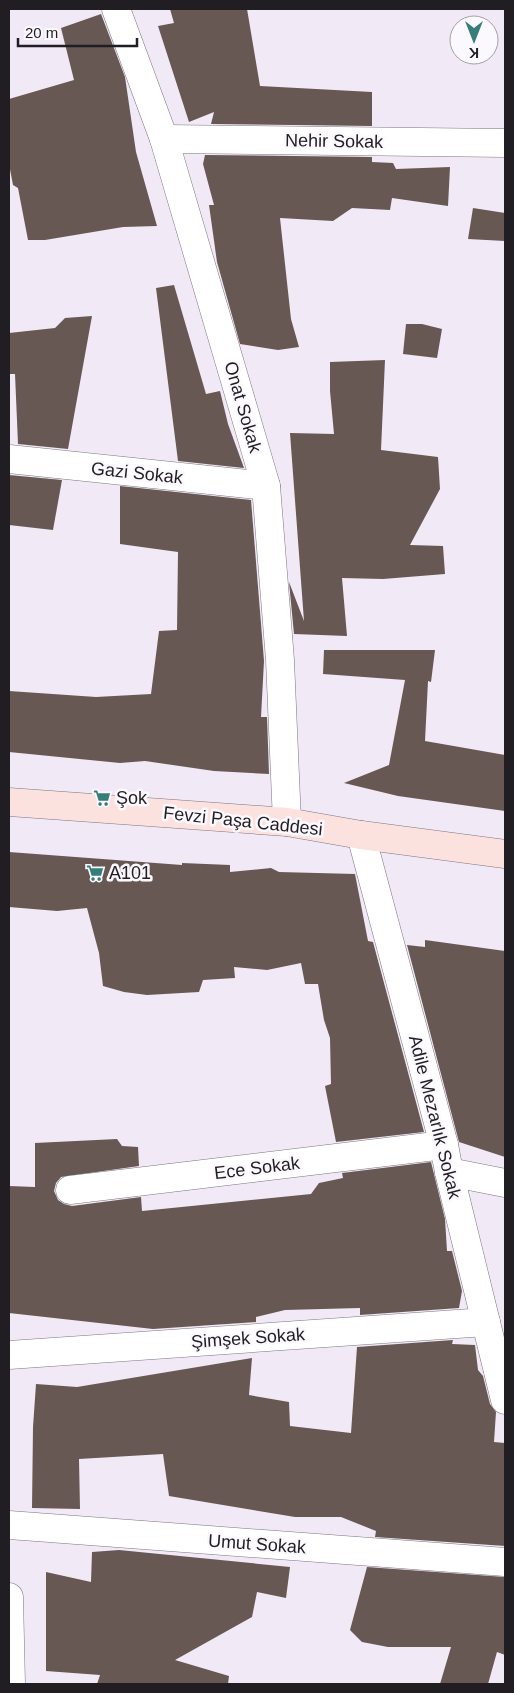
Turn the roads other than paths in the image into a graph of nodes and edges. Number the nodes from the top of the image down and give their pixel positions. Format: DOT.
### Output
graph roads {
  1 [pos="116,9"];
  2 [pos="164,139"];
  3 [pos="505,143"];
  4 [pos="9,459"];
  5 [pos="266,486"];
  6 [pos="9,802"];
  7 [pos="287,822"];
  8 [pos="361,835"];
  9 [pos="505,854"];
  10 [pos="444,1145"];
  11 [pos="449,1172"];
  12 [pos="505,1183"];
  13 [pos="70,1190"];
  14 [pos="486,1322"];
  15 [pos="9,1355"];
  16 [pos="505,1400"];
  17 [pos="9,1525"];
  18 [pos="505,1562"];
  19 [pos="9,1597"];
  20 [pos="11,1684"];
  1 -- 2 [label="street, Onat Sokak"];
  2 -- 3 [label="street, Nehir Sokak"];
  2 -- 5 [label="street, Onat Sokak"];
  4 -- 5 [label="street, Gazi Sokak"];
  5 -- 7 [label="street, Onat Sokak"];
  6 -- 7 [label="main road, Fevzi Paşa Caddesi"];
  7 -- 8 [label="main road, Fevzi Paşa Caddesi"];
  8 -- 9 [label="main road, Fevzi Paşa Caddesi"];
  8 -- 10 [label="street, Adile Mezarlık Sokak"];
  10 -- 11 [label="street, Adile Mezarlık Sokak"];
  10 -- 13 [label="street, Ece Sokak"];
  11 -- 12 [label="street"];
  11 -- 14 [label="street, Adile Mezarlık Sokak"];
  14 -- 15 [label="street, Şimşek Sokak"];
  14 -- 16 [label="street, Adile Mezarlık Sokak"];
  17 -- 18 [label="street, Umut Sokak"];
  19 -- 20 [label="street"];
}
